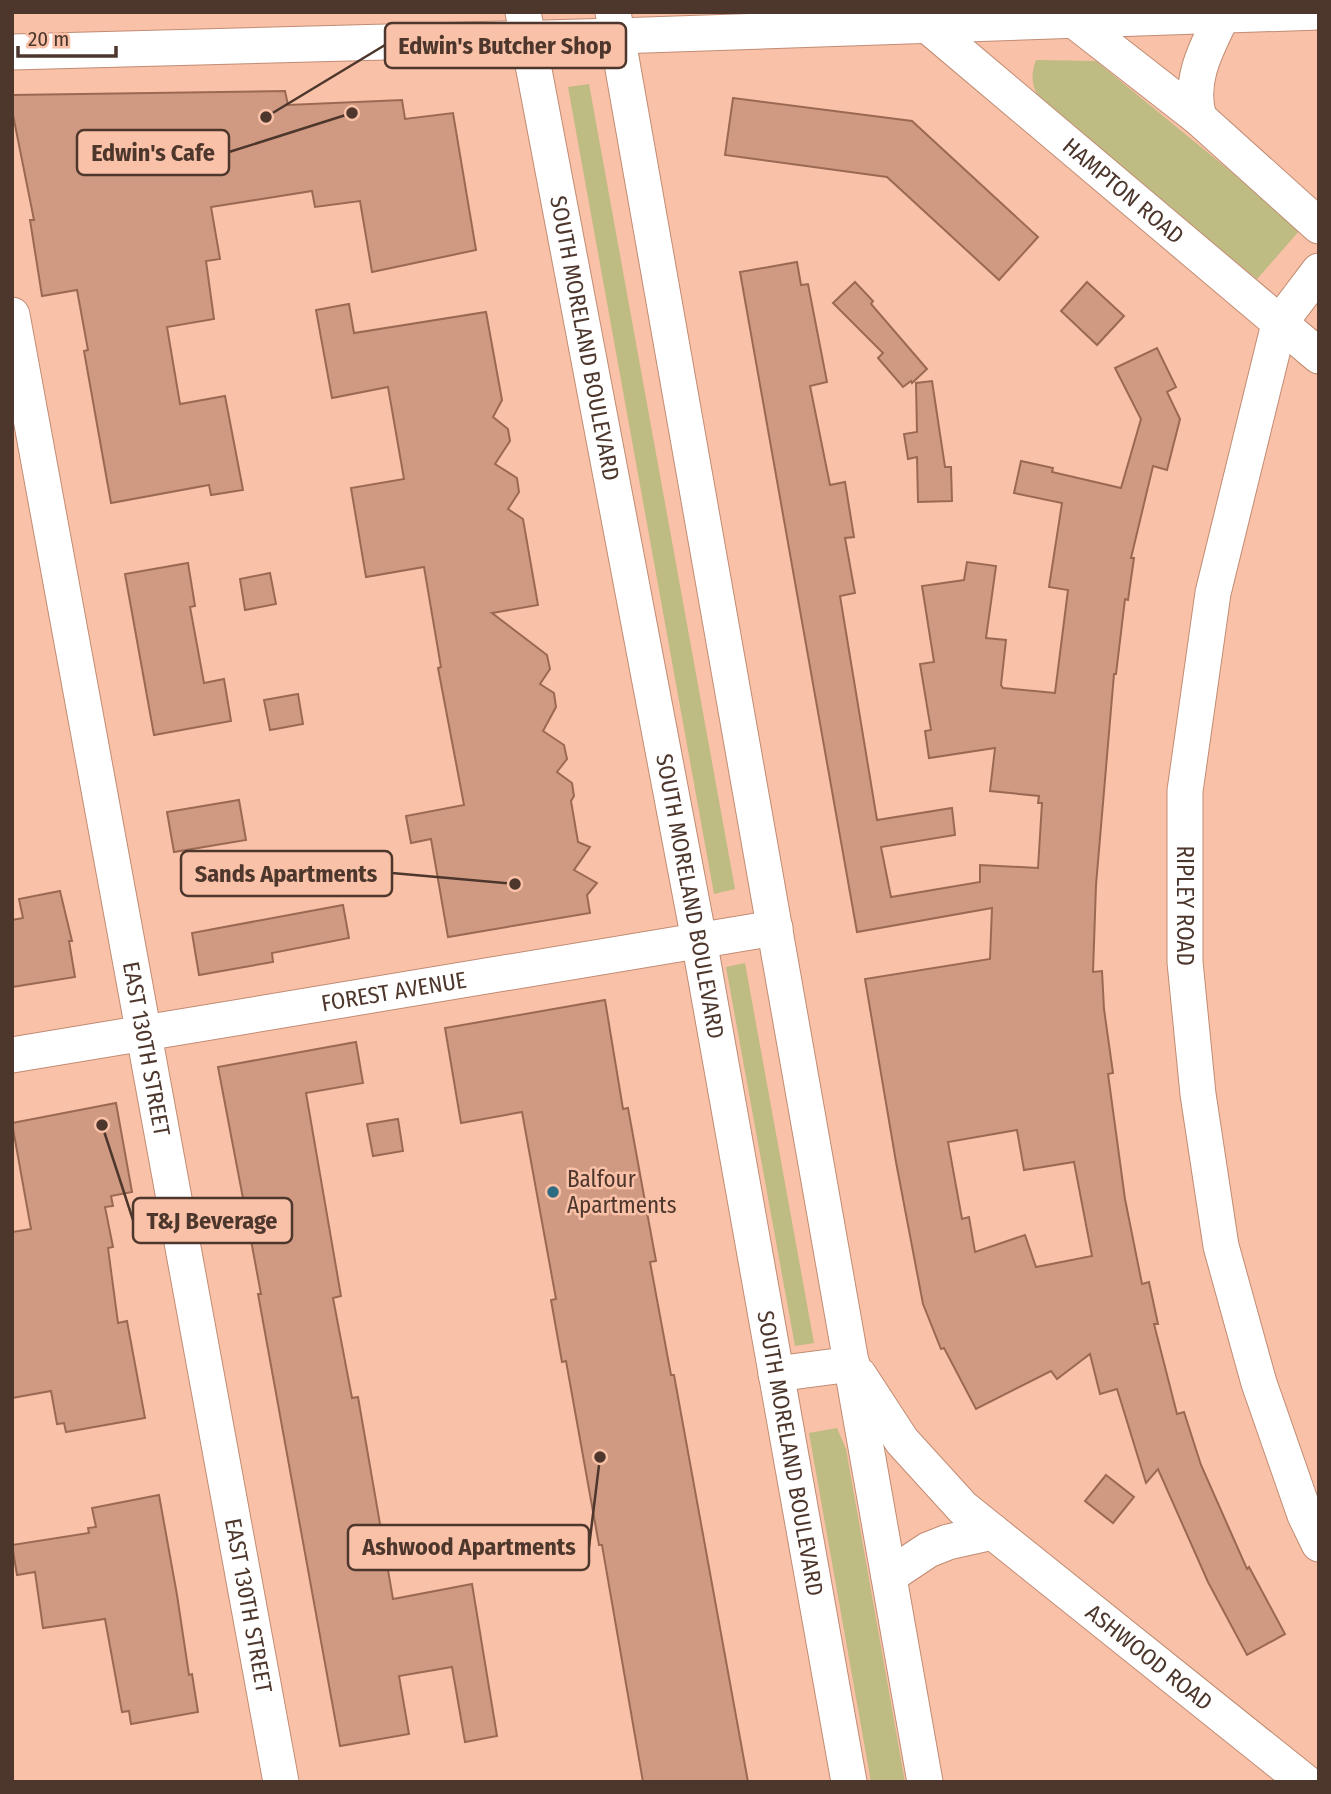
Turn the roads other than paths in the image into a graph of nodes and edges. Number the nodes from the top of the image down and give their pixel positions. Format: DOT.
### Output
graph roads {
  1 [pos="1319,12"];
  2 [pos="1072,15"];
  3 [pos="1222,16"];
  4 [pos="615,24"];
  5 [pos="525,25"];
  6 [pos="927,25"];
  7 [pos="12,52"];
  8 [pos="1199,118"];
  9 [pos="1319,226"];
  10 [pos="1319,271"];
  11 [pos="12,315"];
  12 [pos="1279,324"];
  13 [pos="1319,356"];
  14 [pos="775,928"];
  15 [pos="699,940"];
  16 [pos="144,1032"];
  17 [pos="12,1055"];
  18 [pos="852,1364"];
  19 [pos="776,1374"];
  20 [pos="993,1532"];
  21 [pos="1319,1544"];
  22 [pos="889,1576"];
  23 [pos="281,1782"];
  24 [pos="849,1782"];
  25 [pos="925,1782"];
  26 [pos="1304,1782"];
  1 -- 3 [label="street"];
  2 -- 3 [label="street"];
  2 -- 6 [label="street"];
  2 -- 8 [label="street"];
  3 -- 8 [label="street"];
  4 -- 5 [label="street"];
  4 -- 6 [label="street"];
  4 -- 14 [label="street"];
  5 -- 7 [label="street"];
  5 -- 15 [label="street, SOUTH MORELAND BOULEVARD"];
  6 -- 12 [label="street, HAMPTON ROAD"];
  8 -- 9 [label="street"];
  10 -- 12 [label="street, RIPLEY ROAD"];
  11 -- 16 [label="street, EAST 130TH STREET"];
  12 -- 13 [label="street, HAMPTON ROAD"];
  12 -- 21 [label="street, RIPLEY ROAD"];
  14 -- 15 [label="street, FOREST AVENUE"];
  14 -- 18 [label="street"];
  15 -- 16 [label="street, FOREST AVENUE"];
  15 -- 19 [label="street, SOUTH MORELAND BOULEVARD"];
  16 -- 17 [label="street, FOREST AVENUE"];
  16 -- 23 [label="street, EAST 130TH STREET"];
  18 -- 19 [label="street"];
  18 -- 20 [label="street, ASHWOOD ROAD"];
  18 -- 22 [label="street"];
  19 -- 24 [label="street, SOUTH MORELAND BOULEVARD"];
  20 -- 22 [label="street"];
  20 -- 26 [label="street, ASHWOOD ROAD"];
  22 -- 25 [label="street"];
}
